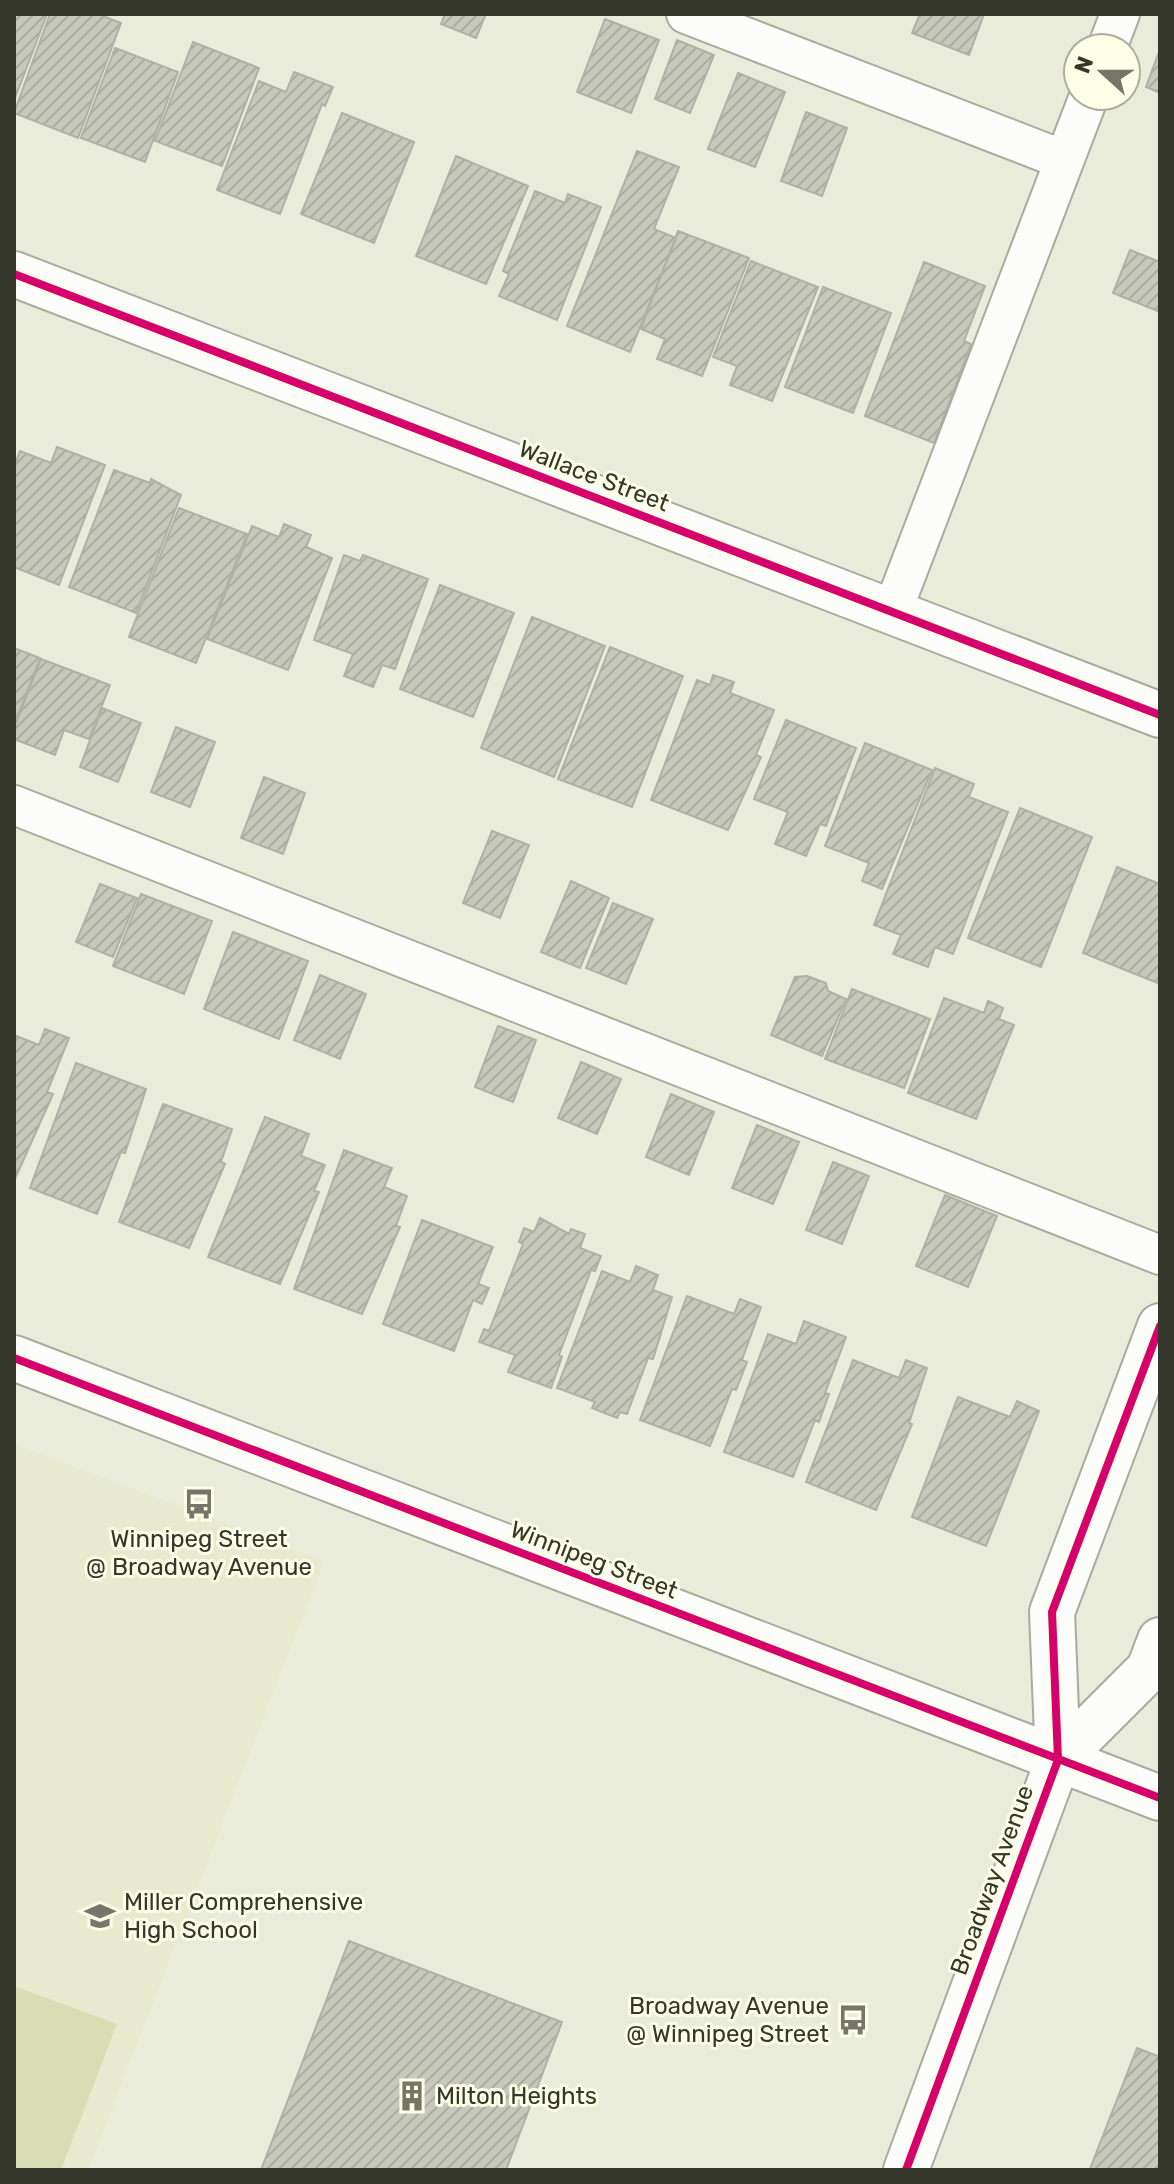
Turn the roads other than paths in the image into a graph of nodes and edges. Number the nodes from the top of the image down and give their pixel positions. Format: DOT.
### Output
graph roads {
  1 [pos="686,14"];
  2 [pos="1083,112"];
  3 [pos="1064,160"];
  4 [pos="14,274"];
  5 [pos="892,612"];
  6 [pos="1160,715"];
  7 [pos="14,805"];
  8 [pos="1160,1255"];
  9 [pos="1160,1326"];
  10 [pos="14,1358"];
  11 [pos="1160,1640"];
  12 [pos="1058,1760"];
  13 [pos="1160,1798"];
  14 [pos="906,2170"];
  1 -- 3 [label="lane"];
  2 -- 3 [label="lane"];
  3 -- 5 [label="lane"];
  4 -- 5 [label="street, Wallace Street"];
  5 -- 6 [label="street, Wallace Street"];
  7 -- 8 [label="lane"];
  9 -- 12 [label="street, Broadway Avenue"];
  10 -- 12 [label="street, Winnipeg Street"];
  11 -- 12 [label="street, Broadway Avenue"];
  12 -- 13 [label="street, Winnipeg Street"];
  12 -- 14 [label="street, Broadway Avenue"];
}
